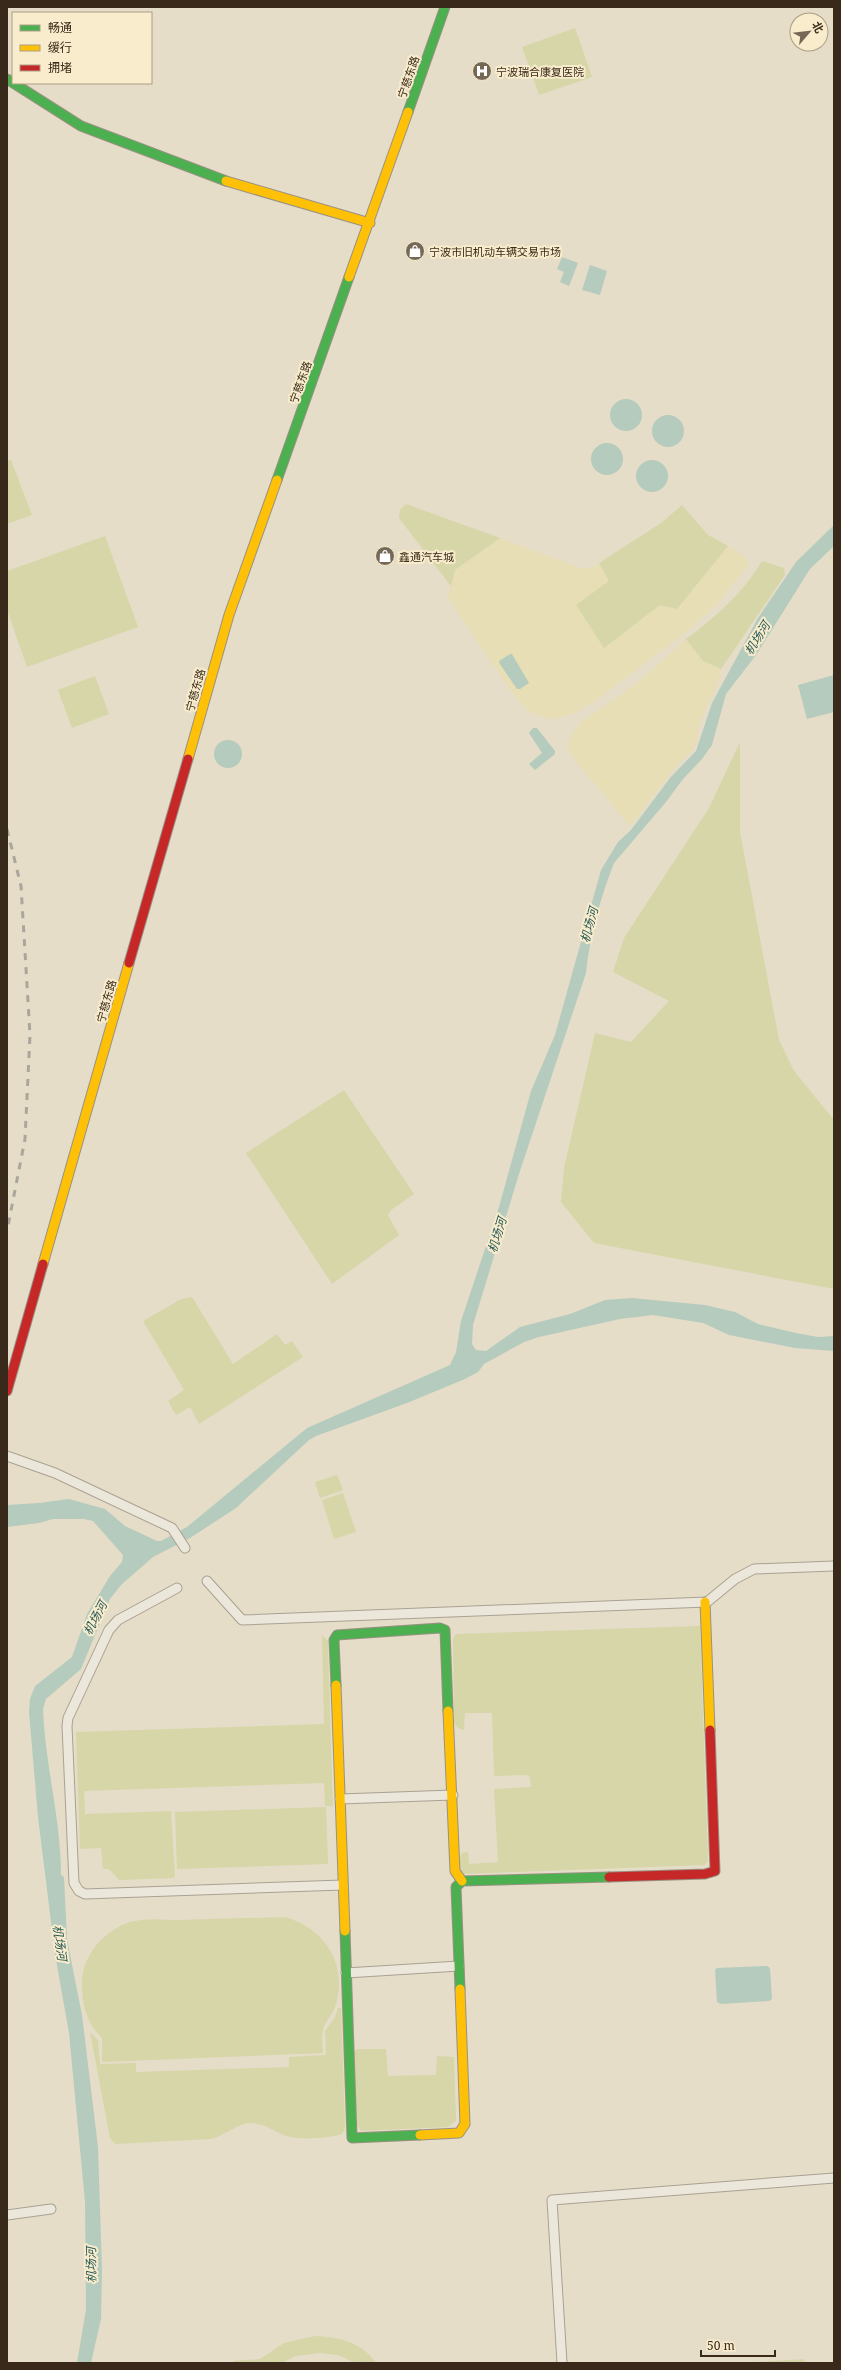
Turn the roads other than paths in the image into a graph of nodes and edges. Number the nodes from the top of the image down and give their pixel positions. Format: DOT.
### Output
graph roads {
  1 [pos="445,7"];
  2 [pos="15,84"];
  3 [pos="370,223"];
  4 [pos="7,1391"];
  5 [pos="7,1456"];
  6 [pos="185,1548"];
  7 [pos="834,1566"];
  8 [pos="207,1581"];
  9 [pos="177,1588"];
  10 [pos="704,1602"];
  11 [pos="453,1795"];
  12 [pos="340,1799"];
  13 [pos="462,1881"];
  14 [pos="343,1885"];
  15 [pos="459,1966"];
  16 [pos="346,1973"];
  17 [pos="834,2178"];
  18 [pos="51,2209"];
  19 [pos="7,2215"];
  20 [pos="562,2363"];
  1 -- 3 [label="street, 宁慈东路"];
  2 -- 3 [label="street"];
  3 -- 4 [label="street, 宁慈东路"];
  5 -- 6 [label="street"];
  7 -- 10 [label="street"];
  8 -- 10 [label="street"];
  9 -- 14 [label="street"];
  10 -- 13 [label="street"];
  11 -- 12 [label="street"];
  11 -- 12 [label="street"];
  11 -- 13 [label="street"];
  12 -- 14 [label="street"];
  13 -- 15 [label="street"];
  14 -- 16 [label="street"];
  15 -- 16 [label="street"];
  15 -- 16 [label="street"];
  17 -- 20 [label="street"];
  18 -- 19 [label="street"];
}
